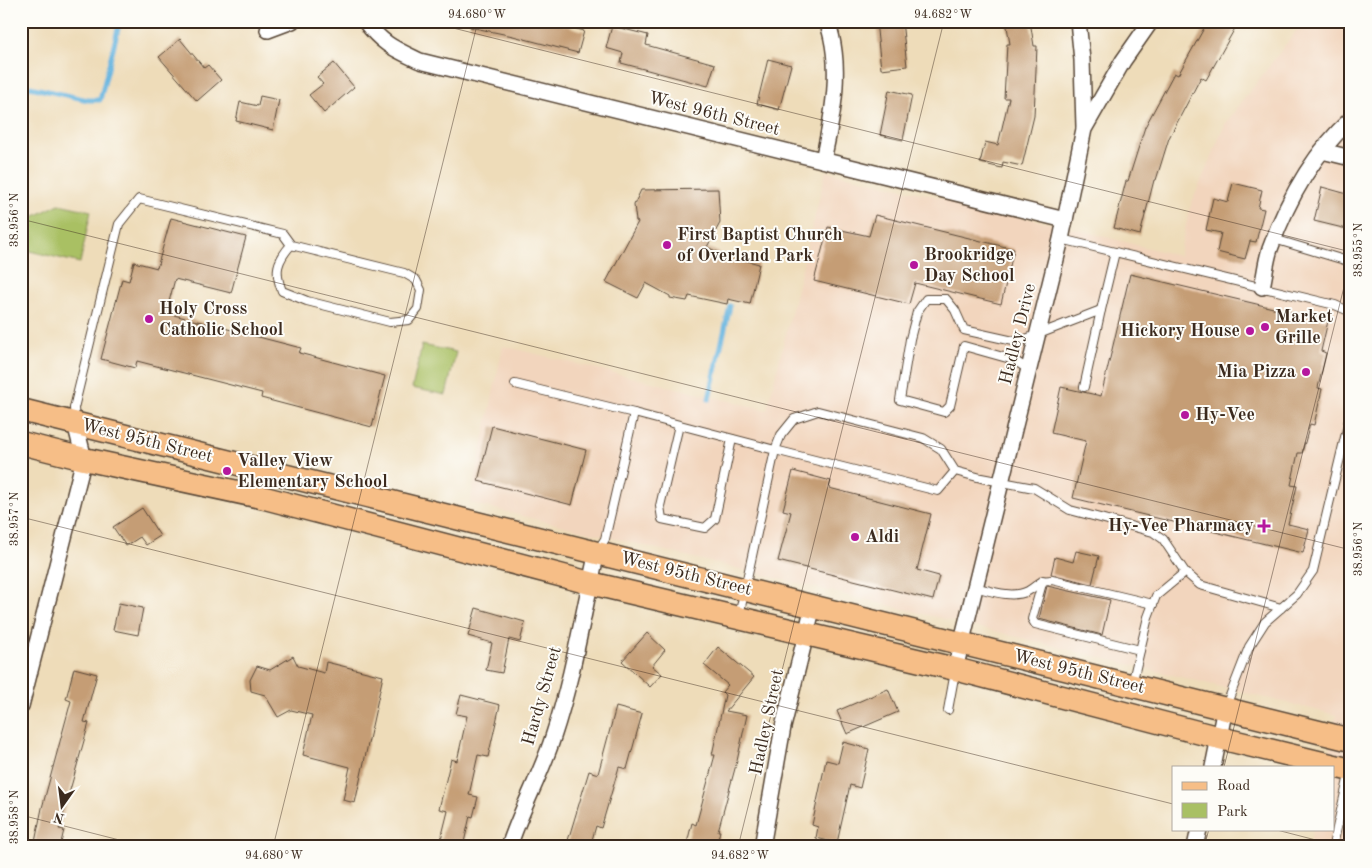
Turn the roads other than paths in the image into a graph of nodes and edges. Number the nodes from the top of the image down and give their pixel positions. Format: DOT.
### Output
graph roads {
  1 [pos="292,21"];
  2 [pos="365,21"];
  3 [pos="827,21"];
  4 [pos="1078,21"];
  5 [pos="1151,21"];
  6 [pos="268,30"];
  7 [pos="1351,119"];
  8 [pos="1084,129"];
  9 [pos="1322,151"];
  10 [pos="1351,158"];
  11 [pos="823,160"];
  12 [pos="1065,220"];
  13 [pos="1061,239"];
  14 [pos="1274,239"];
  15 [pos="291,245"];
  16 [pos="1115,252"];
  17 [pos="1351,262"];
  18 [pos="1262,286"];
  19 [pos="1101,310"];
  20 [pos="1351,312"];
  21 [pos="1037,335"];
  22 [pos="1029,370"];
  23 [pos="515,384"];
  24 [pos="1084,387"];
  25 [pos="21,410"];
  26 [pos="1351,412"];
  27 [pos="634,413"];
  28 [pos="76,423"];
  29 [pos="679,425"];
  30 [pos="732,439"];
  31 [pos="21,443"];
  32 [pos="775,450"];
  33 [pos="84,459"];
  34 [pos="955,471"];
  35 [pos="1001,481"];
  36 [pos="597,552"];
  37 [pos="1185,572"];
  38 [pos="1043,580"];
  39 [pos="590,582"];
  40 [pos="975,587"];
  41 [pos="744,588"];
  42 [pos="1153,604"];
  43 [pos="814,606"];
  44 [pos="1281,608"];
  45 [pos="739,617"];
  46 [pos="806,634"];
  47 [pos="962,643"];
  48 [pos="1140,650"];
  49 [pos="955,669"];
  50 [pos="1132,686"];
  51 [pos="21,706"];
  52 [pos="1225,708"];
  53 [pos="948,710"];
  54 [pos="1220,738"];
  55 [pos="1351,740"];
  56 [pos="1213,766"];
  57 [pos="1351,769"];
  58 [pos="1199,830"];
  59 [pos="509,847"];
  60 [pos="762,847"];
  61 [pos="1195,847"];
  62 [pos="1336,847"];
  1 -- 6 [label="street"];
  2 -- 11 [label="street, West 96th Street"];
  3 -- 11 [label="street"];
  4 -- 8 [label="street"];
  5 -- 8 [label="street, Hadley Drive"];
  7 -- 9 [label="street"];
  8 -- 12 [label="street, Hadley Drive"];
  9 -- 10 [label="street"];
  9 -- 14 [label="street"];
  11 -- 12 [label="street, West 96th Street"];
  12 -- 13 [label="street, Hadley Drive"];
  13 -- 16 [label="lane"];
  13 -- 21 [label="street, Hadley Drive"];
  14 -- 17 [label="lane"];
  14 -- 18 [label="street"];
  15 -- 15 [label="lane"];
  15 -- 28 [label="lane"];
  16 -- 18 [label="lane"];
  16 -- 19 [label="lane"];
  18 -- 20 [label="lane"];
  19 -- 21 [label="lane"];
  19 -- 24 [label="lane"];
  21 -- 22 [label="street, Hadley Drive"];
  21 -- 22 [label="lane"];
  22 -- 35 [label="street, Hadley Drive"];
  23 -- 27 [label="lane"];
  25 -- 28 [label="main road, West 95th Street"];
  26 -- 44 [label="lane"];
  27 -- 29 [label="lane"];
  27 -- 36 [label="lane"];
  28 -- 33 [label="street"];
  28 -- 36 [label="main road, West 95th Street"];
  29 -- 30 [label="lane"];
  29 -- 30 [label="lane"];
  30 -- 32 [label="lane"];
  31 -- 33 [label="main road, West 95th Street"];
  32 -- 34 [label="lane"];
  32 -- 34 [label="lane"];
  32 -- 41 [label="lane"];
  33 -- 39 [label="main road, West 95th Street"];
  33 -- 51 [label="street"];
  34 -- 35 [label="lane"];
  35 -- 37 [label="lane"];
  35 -- 40 [label="street, Hadley Drive"];
  36 -- 39 [label="street, Hardy Street"];
  36 -- 41 [label="main road, West 95th Street"];
  37 -- 42 [label="lane"];
  37 -- 44 [label="lane"];
  38 -- 40 [label="lane"];
  38 -- 42 [label="lane"];
  38 -- 48 [label="lane"];
  39 -- 45 [label="main road, West 95th Street"];
  39 -- 59 [label="street, Hardy Street"];
  40 -- 47 [label="street, Hadley Drive"];
  41 -- 43 [label="main road, West 95th Street"];
  41 -- 45 [label="lane"];
  42 -- 48 [label="lane"];
  43 -- 46 [label="street, Hadley Street"];
  43 -- 47 [label="main road, West 95th Street"];
  44 -- 52 [label="lane"];
  45 -- 46 [label="main road, West 95th Street"];
  46 -- 49 [label="main road, West 95th Street"];
  46 -- 60 [label="street, Hadley Street"];
  47 -- 49 [label="street, Hadley Drive"];
  47 -- 50 [label="main road, West 95th Street"];
  48 -- 50 [label="lane"];
  49 -- 53 [label="lane"];
  49 -- 54 [label="main road, West 95th Street"];
  50 -- 52 [label="main road, West 95th Street"];
  52 -- 54 [label="street"];
  52 -- 55 [label="main road, West 95th Street"];
  54 -- 56 [label="street"];
  54 -- 57 [label="main road, West 95th Street"];
  57 -- 62 [label="lane"];
  58 -- 61 [label="street"];
}
